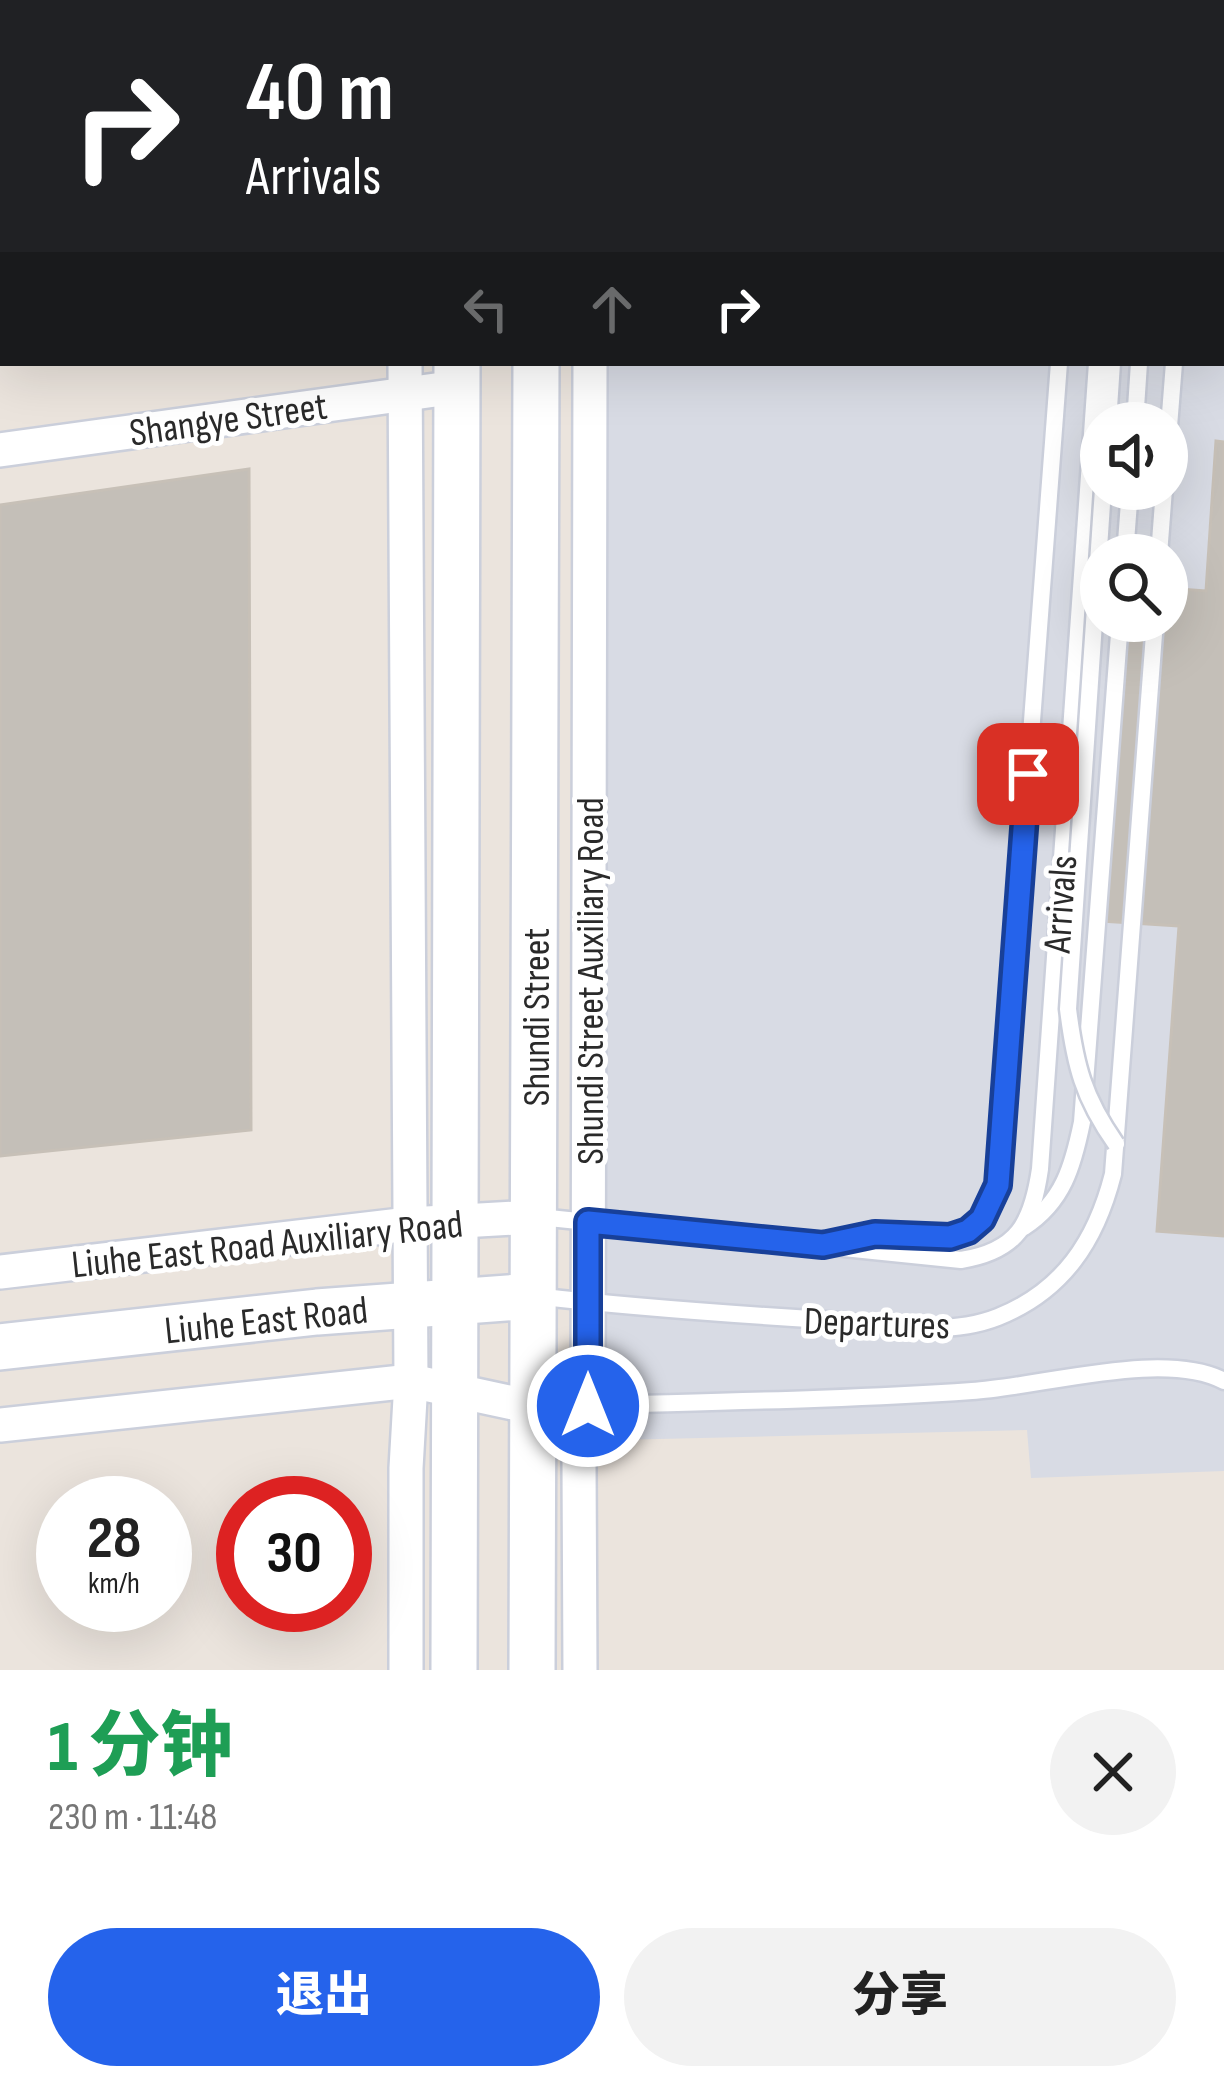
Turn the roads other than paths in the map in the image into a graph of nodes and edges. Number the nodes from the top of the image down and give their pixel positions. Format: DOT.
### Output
graph roads {
  1 [pos="536,366"];
  2 [pos="590,366"];
  3 [pos="1060,366"];
  4 [pos="1097,366"];
  5 [pos="1112,366"];
  6 [pos="1139,366"];
  7 [pos="1174,366"];
  8 [pos="457,375"];
  9 [pos="405,378"];
  10 [pos="1109,402"];
  11 [pos="1136,402"];
  12 [pos="1171,402"];
  13 [pos="0,450"];
  14 [pos="1102,510"];
  15 [pos="1118,642"];
  16 [pos="1152,642"];
  17 [pos="1116,1144"];
  18 [pos="533,1216"];
  19 [pos="456,1220"];
  20 [pos="588,1222"];
  21 [pos="410,1224"];
  22 [pos="1024,1228"];
  23 [pos="823,1245"];
  24 [pos="0,1272"];
  25 [pos="533,1296"];
  26 [pos="455,1301"];
  27 [pos="598,1303"];
  28 [pos="410,1304"];
  29 [pos="0,1347"];
  30 [pos="411,1381"];
  31 [pos="1224,1381"];
  32 [pos="455,1391"];
  33 [pos="588,1406"];
  34 [pos="532,1407"];
  35 [pos="0,1425"];
  36 [pos="406,1670"];
  37 [pos="454,1670"];
  38 [pos="532,1670"];
  39 [pos="580,1670"];
  1 -- 18 [label="main road, Shundi Street"];
  2 -- 20 [label="street, Shundi Street Auxiliary Road"];
  3 -- 23 [label="lane"];
  4 -- 22 [label="lane, Arrivals"];
  5 -- 10 [label="lane"];
  6 -- 11 [label="lane"];
  7 -- 12 [label="lane"];
  8 -- 9 [label="street, Shangye Street"];
  8 -- 19 [label="main road, Shundi Street"];
  9 -- 13 [label="street, Shangye Street"];
  9 -- 21 [label="street"];
  14 -- 17 [label="lane, bridge"];
  15 -- 22 [label="lane, Arrivals"];
  16 -- 17 [label="lane, Departures"];
  17 -- 27 [label="lane, Departures"];
  18 -- 19 [label="street, Liuhe East Road Auxiliary Road"];
  18 -- 20 [label="lane, Arrivals"];
  18 -- 25 [label="main road, Shundi Street"];
  19 -- 21 [label="street, Liuhe East Road Auxiliary Road"];
  19 -- 26 [label="main road, Shundi Street"];
  20 -- 23 [label="lane, Arrivals"];
  20 -- 27 [label="street, Shundi Street Auxiliary Road"];
  21 -- 24 [label="street, Liuhe East Road Auxiliary Road"];
  21 -- 28 [label="street"];
  22 -- 23 [label="lane, Arrivals"];
  25 -- 26 [label="main road, Liuhe East Road"];
  25 -- 27 [label="lane, Departures"];
  25 -- 34 [label="main road, Shundi Street"];
  26 -- 28 [label="main road, Liuhe East Road"];
  26 -- 32 [label="main road, Shundi Street"];
  27 -- 33 [label="street, Shundi Street Auxiliary Road"];
  28 -- 29 [label="main road, Liuhe East Road"];
  28 -- 30 [label="street"];
  30 -- 32 [label="street"];
  30 -- 35 [label="street"];
  30 -- 36 [label="street"];
  31 -- 33 [label="lane"];
  32 -- 34 [label="street"];
  32 -- 37 [label="main road, Shundi Street"];
  33 -- 34 [label="lane"];
  33 -- 39 [label="street, Shundi Street Auxiliary Road"];
  34 -- 38 [label="main road, Shundi Street"];
}
